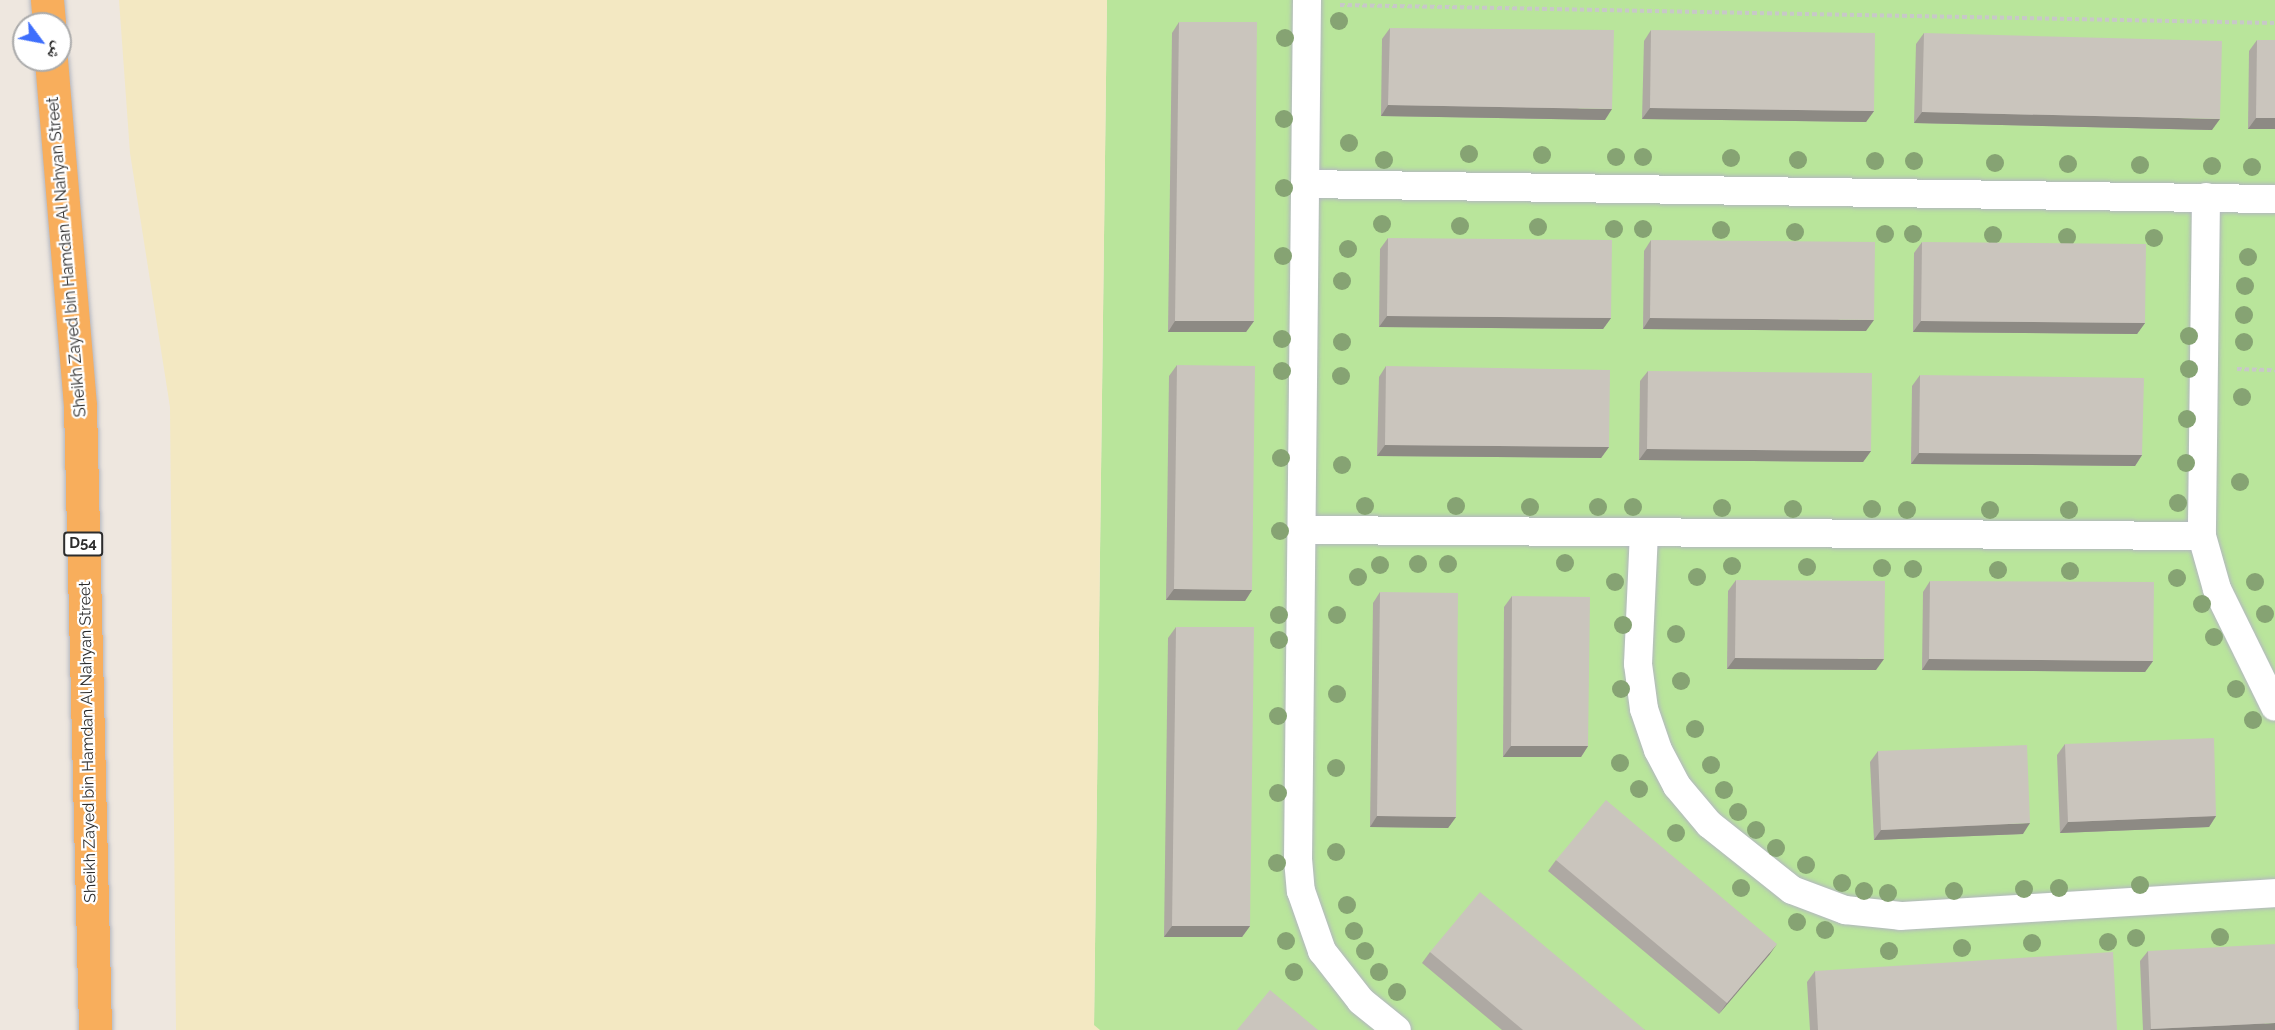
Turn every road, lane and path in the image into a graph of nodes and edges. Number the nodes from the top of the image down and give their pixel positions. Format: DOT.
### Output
graph roads {
  1 [pos="1307,2"];
  2 [pos="2275,23"];
  3 [pos="52,72"];
  4 [pos="1305,184"];
  5 [pos="2205,197"];
  6 [pos="2275,199"];
  7 [pos="1302,530"];
  8 [pos="1644,532"];
  9 [pos="2202,536"];
  10 [pos="2275,707"];
  11 [pos="2275,893"];
  12 [pos="94,1030"];
  13 [pos="1397,1030"];
  1 -- 2 [label="path"];
  1 -- 4 [label="street"];
  3 -- 12 [label="highway, Sheikh Zayed bin Hamdan Al Nahyan Street / D54"];
  4 -- 5 [label="street"];
  4 -- 7 [label="street"];
  5 -- 6 [label="street"];
  5 -- 9 [label="street"];
  7 -- 8 [label="street"];
  7 -- 13 [label="street"];
  8 -- 9 [label="street"];
  8 -- 11 [label="street"];
  9 -- 10 [label="street"];
}
